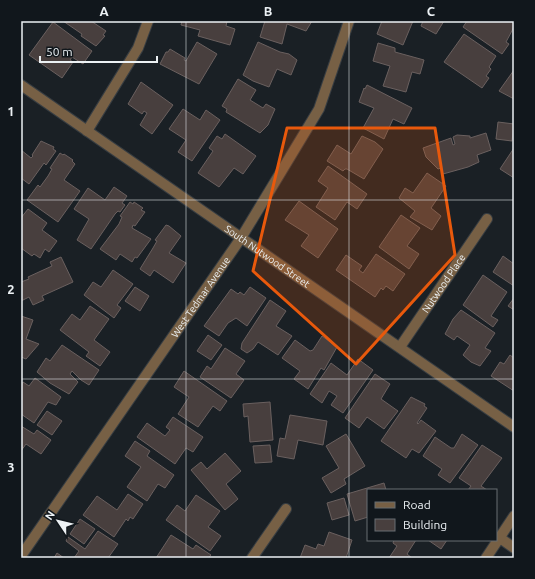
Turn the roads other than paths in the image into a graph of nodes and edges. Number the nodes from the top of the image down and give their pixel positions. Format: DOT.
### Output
graph roads {
  1 [pos="148,21"];
  2 [pos="348,21"];
  3 [pos="21,85"];
  4 [pos="87,131"];
  5 [pos="487,219"];
  6 [pos="241,238"];
  7 [pos="400,347"];
  8 [pos="514,427"];
  9 [pos="286,509"];
  10 [pos="514,516"];
  11 [pos="500,538"];
  12 [pos="514,548"];
  13 [pos="21,556"];
  14 [pos="252,558"];
  15 [pos="486,558"];
  1 -- 4 [label="street"];
  2 -- 6 [label="street, West Tedmar Avenue"];
  3 -- 4 [label="street, South Nutwood Street"];
  4 -- 6 [label="street, South Nutwood Street"];
  5 -- 7 [label="street, Nutwood Place"];
  6 -- 7 [label="street, South Nutwood Street"];
  6 -- 13 [label="street, West Tedmar Avenue"];
  7 -- 8 [label="street, South Nutwood Street"];
  9 -- 14 [label="street"];
  10 -- 11 [label="street"];
  11 -- 12 [label="street"];
  11 -- 15 [label="street"];
}
